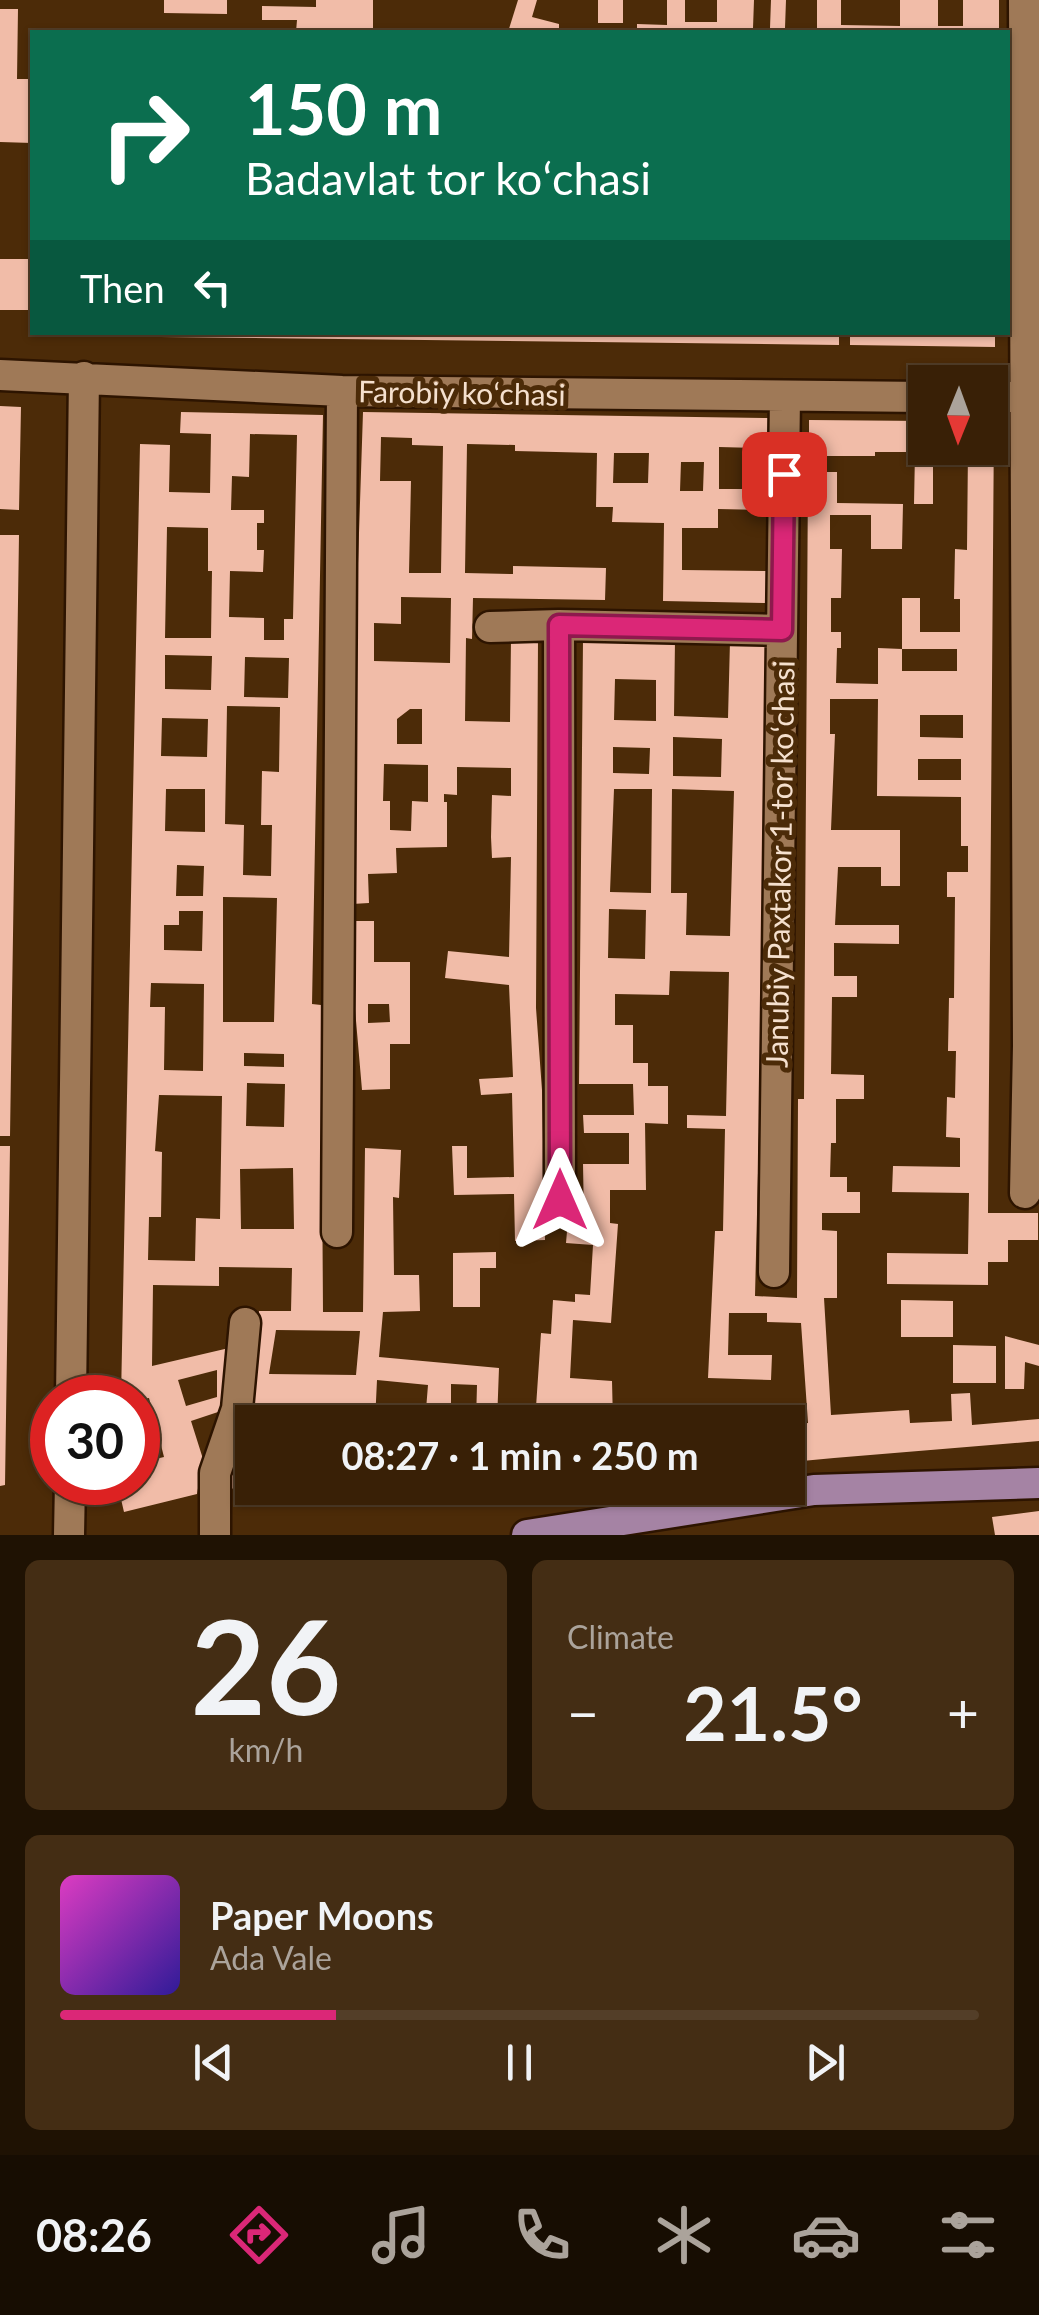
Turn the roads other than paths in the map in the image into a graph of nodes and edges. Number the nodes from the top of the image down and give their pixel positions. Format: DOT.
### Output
graph roads {
  1 [pos="1024,0"];
  2 [pos="1016,153"];
  3 [pos="0,375"];
  4 [pos="84,377"];
  5 [pos="342,390"];
  6 [pos="785,396"];
  7 [pos="908,396"];
  8 [pos="1033,397"];
  9 [pos="559,625"];
  10 [pos="490,627"];
  11 [pos="782,630"];
  12 [pos="1034,1046"];
  13 [pos="1025,1193"];
  14 [pos="560,1200"];
  15 [pos="337,1232"];
  16 [pos="774,1272"];
  17 [pos="245,1322"];
  18 [pos="71,1375"];
  19 [pos="1039,1484"];
  20 [pos="70,1505"];
  21 [pos="583,1531"];
  22 [pos="69,1535"];
  23 [pos="215,1535"];
  24 [pos="527,1535"];
  1 -- 2 [label="street"];
  2 -- 8 [label="street"];
  3 -- 4 [label="street, Farobiy koʻchasi"];
  4 -- 5 [label="street, Farobiy koʻchasi"];
  4 -- 18 [label="street"];
  5 -- 6 [label="street, Farobiy koʻchasi"];
  5 -- 15 [label="street"];
  6 -- 7 [label="street, Farobiy koʻchasi"];
  6 -- 11 [label="street, Janubiy Paxtakor 1-tor koʻchasi"];
  8 -- 12 [label="street"];
  9 -- 10 [label="street"];
  9 -- 11 [label="street"];
  9 -- 14 [label="street"];
  11 -- 16 [label="street, Janubiy Paxtakor 1-tor koʻchasi"];
  12 -- 13 [label="street"];
  17 -- 23 [label="street"];
  19 -- 21 [label="main road"];
  20 -- 22 [label="street"];
  21 -- 24 [label="main road"];
}
